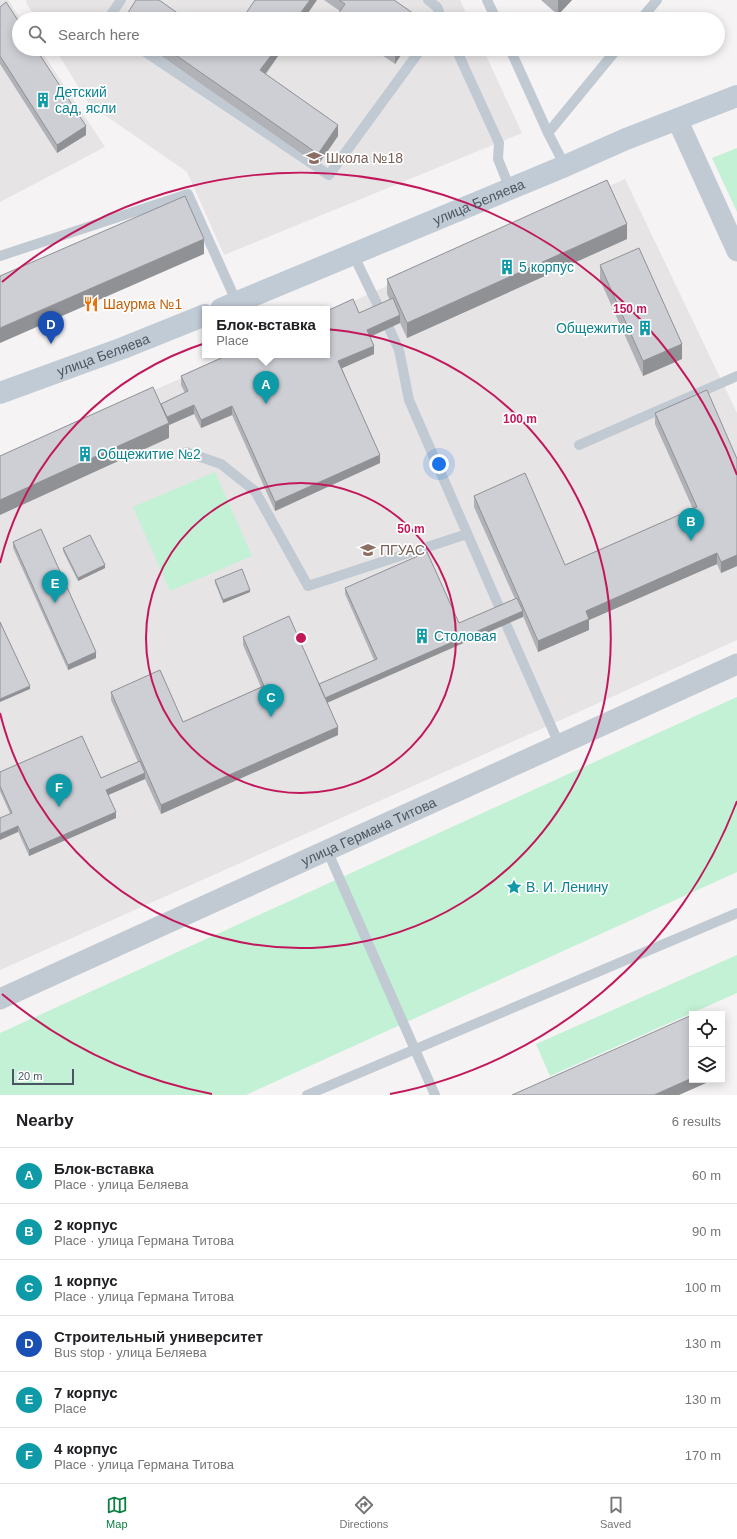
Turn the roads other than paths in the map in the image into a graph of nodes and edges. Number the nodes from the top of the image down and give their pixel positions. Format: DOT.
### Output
graph roads {
  1 [pos="121,0"];
  2 [pos="428,0"];
  3 [pos="487,0"];
  4 [pos="657,0"];
  5 [pos="113,12"];
  6 [pos="439,12"];
  7 [pos="493,12"];
  8 [pos="648,12"];
  9 [pos="151,56"];
  10 [pos="416,56"];
  11 [pos="459,56"];
  12 [pos="513,56"];
  13 [pos="611,56"];
  14 [pos="737,96"];
  15 [pos="677,120"];
  16 [pos="548,133"];
  17 [pos="565,166"];
  18 [pos="510,188"];
  19 [pos="737,251"];
  20 [pos="354,254"];
  21 [pos="0,256"];
  22 [pos="229,306"];
  23 [pos="381,312"];
  24 [pos="202,316"];
  25 [pos="389,328"];
  26 [pos="737,376"];
  27 [pos="0,393"];
  28 [pos="579,445"];
  29 [pos="186,452"];
  30 [pos="467,534"];
  31 [pos="501,611"];
  32 [pos="506,624"];
  33 [pos="737,664"];
  34 [pos="559,744"];
  35 [pos="327,850"];
  36 [pos="737,913"];
  37 [pos="0,999"];
  38 [pos="415,1049"];
  39 [pos="307,1095"];
  40 [pos="435,1095"];
  1 -- 5 [label="lane"];
  2 -- 6 [label="lane"];
  3 -- 7 [label="lane"];
  4 -- 8 [label="lane"];
  9 -- 10 [label="lane"];
  11 -- 18 [label="lane"];
  12 -- 16 [label="lane"];
  13 -- 16 [label="lane"];
  14 -- 15 [label="main road, улица Беляева"];
  15 -- 17 [label="main road, улица Беляева"];
  15 -- 19 [label="street"];
  16 -- 17 [label="lane"];
  17 -- 18 [label="main road, улица Беляева"];
  18 -- 20 [label="main road, улица Беляева"];
  20 -- 22 [label="main road, улица Беляева"];
  20 -- 23 [label="lane"];
  21 -- 22 [label="lane"];
  24 -- 27 [label="main road, улица Беляева"];
  25 -- 30 [label="lane"];
  26 -- 28 [label="lane"];
  29 -- 30 [label="lane"];
  30 -- 31 [label="lane"];
  32 -- 34 [label="lane"];
  33 -- 34 [label="street, улица Германа Титова"];
  34 -- 35 [label="street, улица Германа Титова"];
  35 -- 37 [label="street, улица Германа Титова"];
  35 -- 38 [label="lane"];
  36 -- 38 [label="lane"];
  38 -- 39 [label="lane"];
  38 -- 40 [label="lane"];
}
